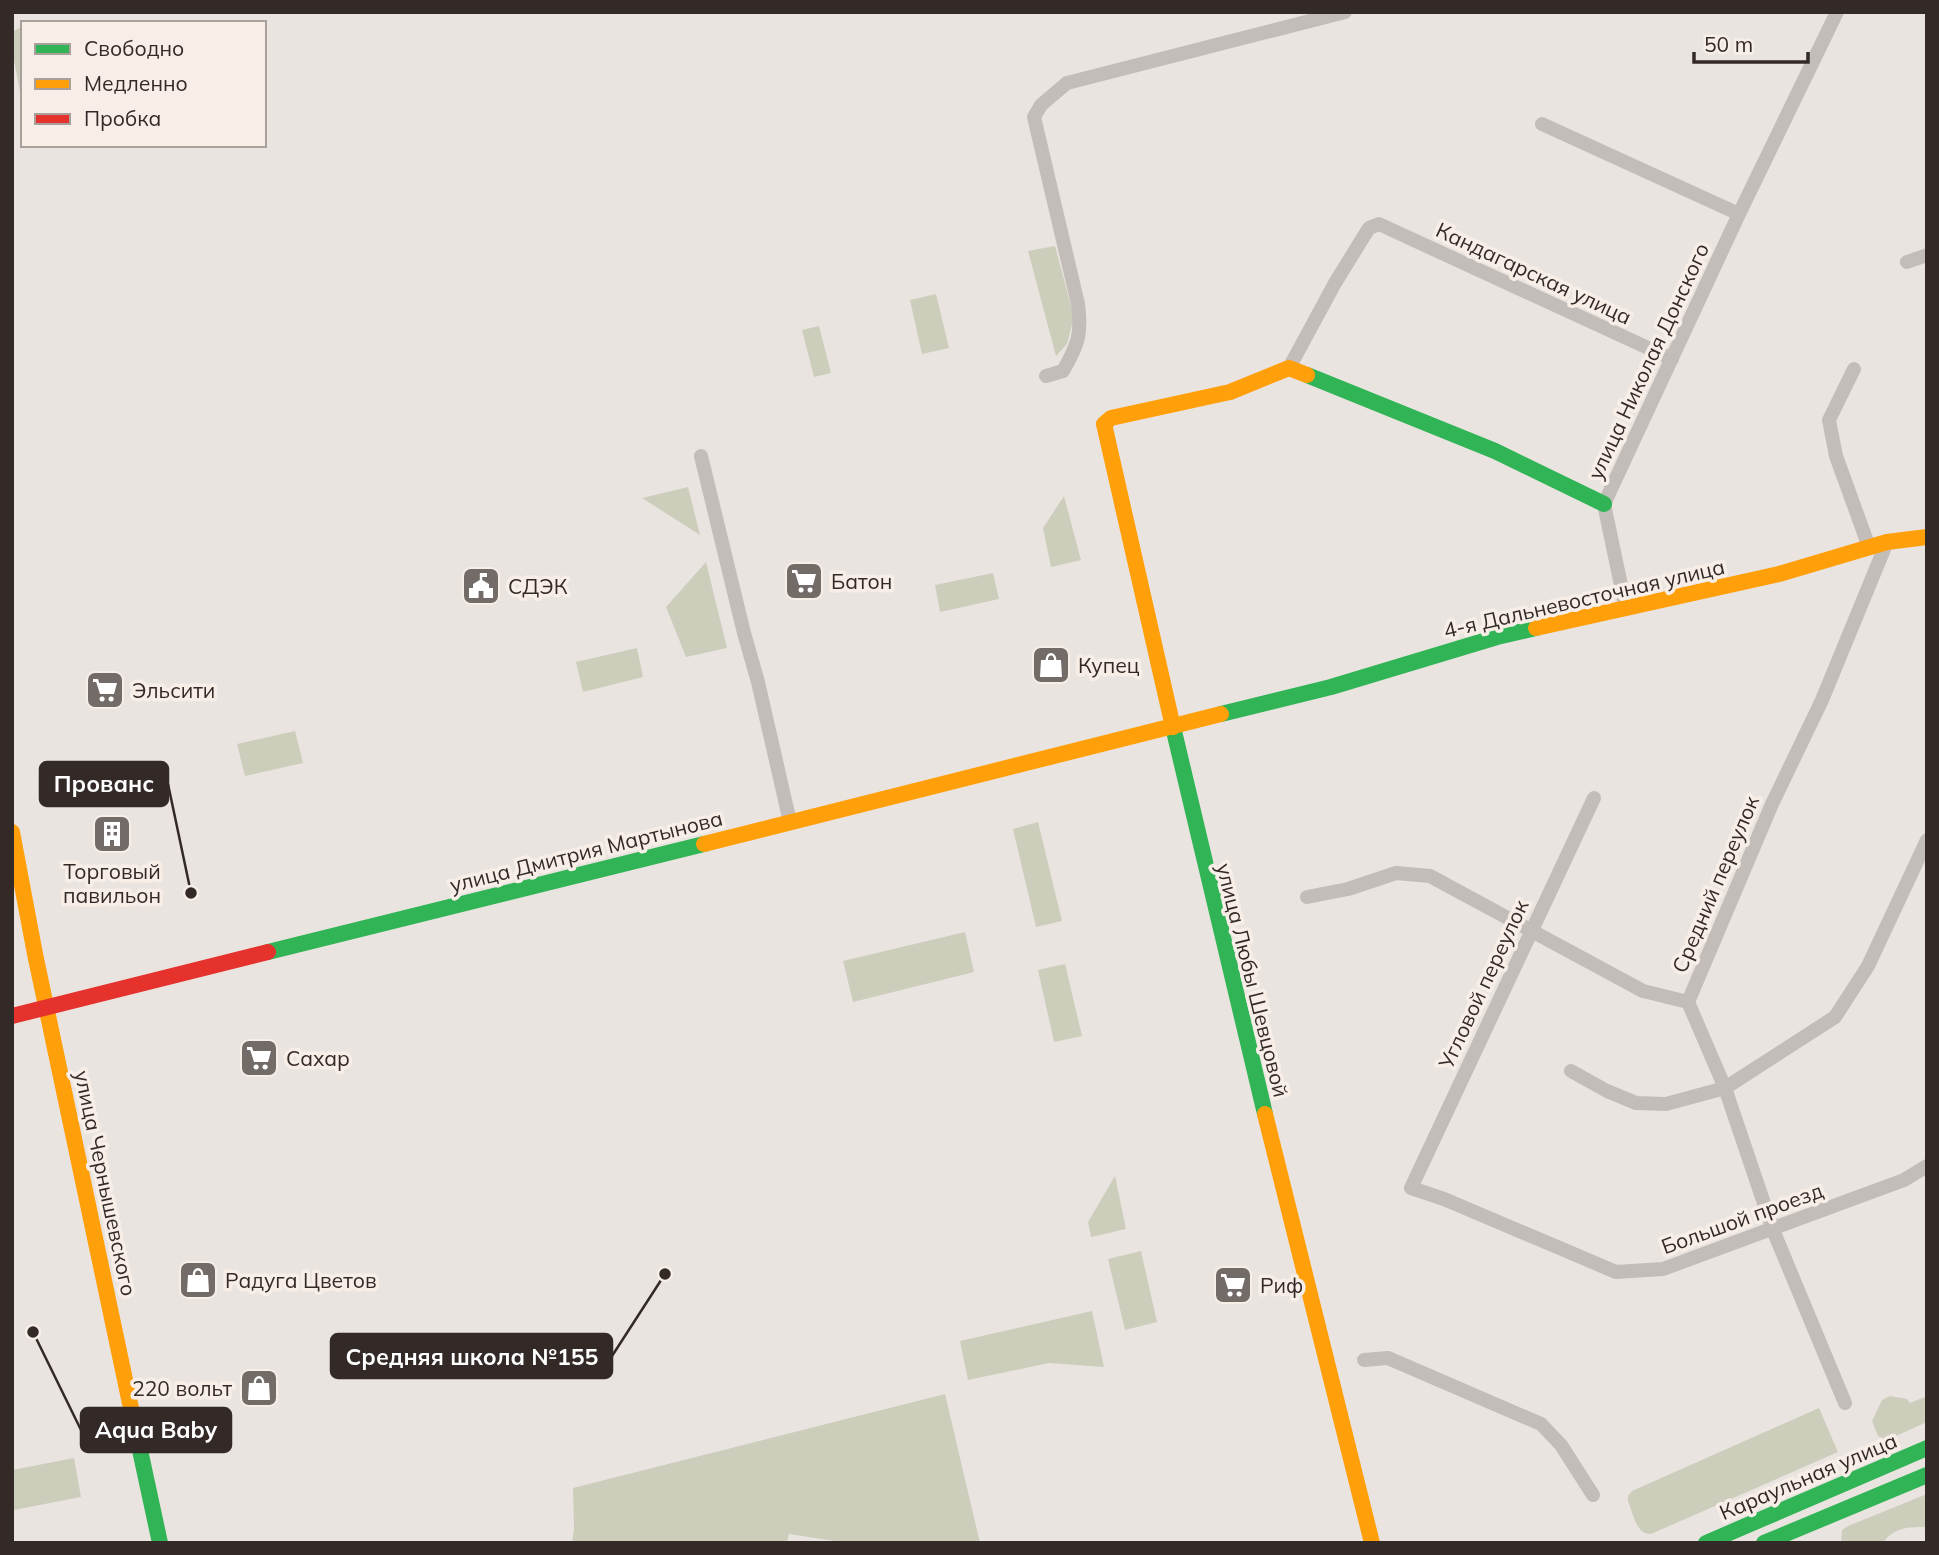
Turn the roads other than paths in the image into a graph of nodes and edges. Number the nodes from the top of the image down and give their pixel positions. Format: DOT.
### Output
graph roads {
  1 [pos="1345,12"];
  2 [pos="1837,12"];
  3 [pos="1542,124"];
  4 [pos="1739,214"];
  5 [pos="1927,255"];
  6 [pos="1907,262"];
  7 [pos="1672,359"];
  8 [pos="1289,368"];
  9 [pos="1854,369"];
  10 [pos="1046,376"];
  11 [pos="701,456"];
  12 [pos="1604,505"];
  13 [pos="1927,537"];
  14 [pos="1887,542"];
  15 [pos="1869,547"];
  16 [pos="1626,610"];
  17 [pos="1171,727"];
  18 [pos="1594,799"];
  19 [pos="790,822"];
  20 [pos="12,832"];
  21 [pos="1927,840"];
  22 [pos="1307,897"];
  23 [pos="1532,929"];
  24 [pos="1688,1002"];
  25 [pos="48,1005"];
  26 [pos="12,1016"];
  27 [pos="1571,1071"];
  28 [pos="1725,1088"];
  29 [pos="1927,1166"];
  30 [pos="1411,1188"];
  31 [pos="1773,1230"];
  32 [pos="1364,1360"];
  33 [pos="1846,1403"];
  34 [pos="1927,1448"];
  35 [pos="1927,1475"];
  36 [pos="1593,1495"];
  37 [pos="160,1543"];
  38 [pos="1372,1543"];
  39 [pos="1706,1543"];
  40 [pos="1763,1543"];
  1 -- 10 [label="street"];
  2 -- 4 [label="street, улица Николая Донского"];
  3 -- 4 [label="street"];
  4 -- 7 [label="street, улица Николая Донского"];
  5 -- 6 [label="street"];
  7 -- 8 [label="street, Кандагарская улица"];
  7 -- 12 [label="street, улица Николая Донского"];
  8 -- 12 [label="street"];
  8 -- 17 [label="street, улица Любы Шевцовой"];
  9 -- 15 [label="street"];
  11 -- 19 [label="street"];
  12 -- 16 [label="street, улица Николая Донского"];
  13 -- 14 [label="street, 4-я Дальневосточная улица"];
  14 -- 15 [label="street, 4-я Дальневосточная улица"];
  14 -- 24 [label="street, Средний переулок"];
  15 -- 16 [label="street, 4-я Дальневосточная улица"];
  16 -- 17 [label="street, 4-я Дальневосточная улица"];
  17 -- 19 [label="street, улица Дмитрия Мартынова"];
  17 -- 38 [label="street, улица Любы Шевцовой"];
  18 -- 23 [label="street, Угловой переулок"];
  19 -- 25 [label="street, улица Дмитрия Мартынова"];
  20 -- 25 [label="street, улица Чернышевского"];
  21 -- 28 [label="street"];
  22 -- 23 [label="street"];
  23 -- 24 [label="street"];
  23 -- 30 [label="street, Угловой переулок"];
  24 -- 28 [label="street, Средний переулок"];
  25 -- 26 [label="street, улица Дмитрия Мартынова"];
  25 -- 37 [label="street, улица Чернышевского"];
  27 -- 28 [label="street"];
  28 -- 31 [label="street, Средний переулок"];
  29 -- 31 [label="street, Большой проезд"];
  30 -- 31 [label="street, Большой проезд"];
  31 -- 33 [label="street, Средний переулок"];
  32 -- 36 [label="street"];
  34 -- 39 [label="street, Караульная улица"];
  35 -- 40 [label="street, Караульная улица"];
}
